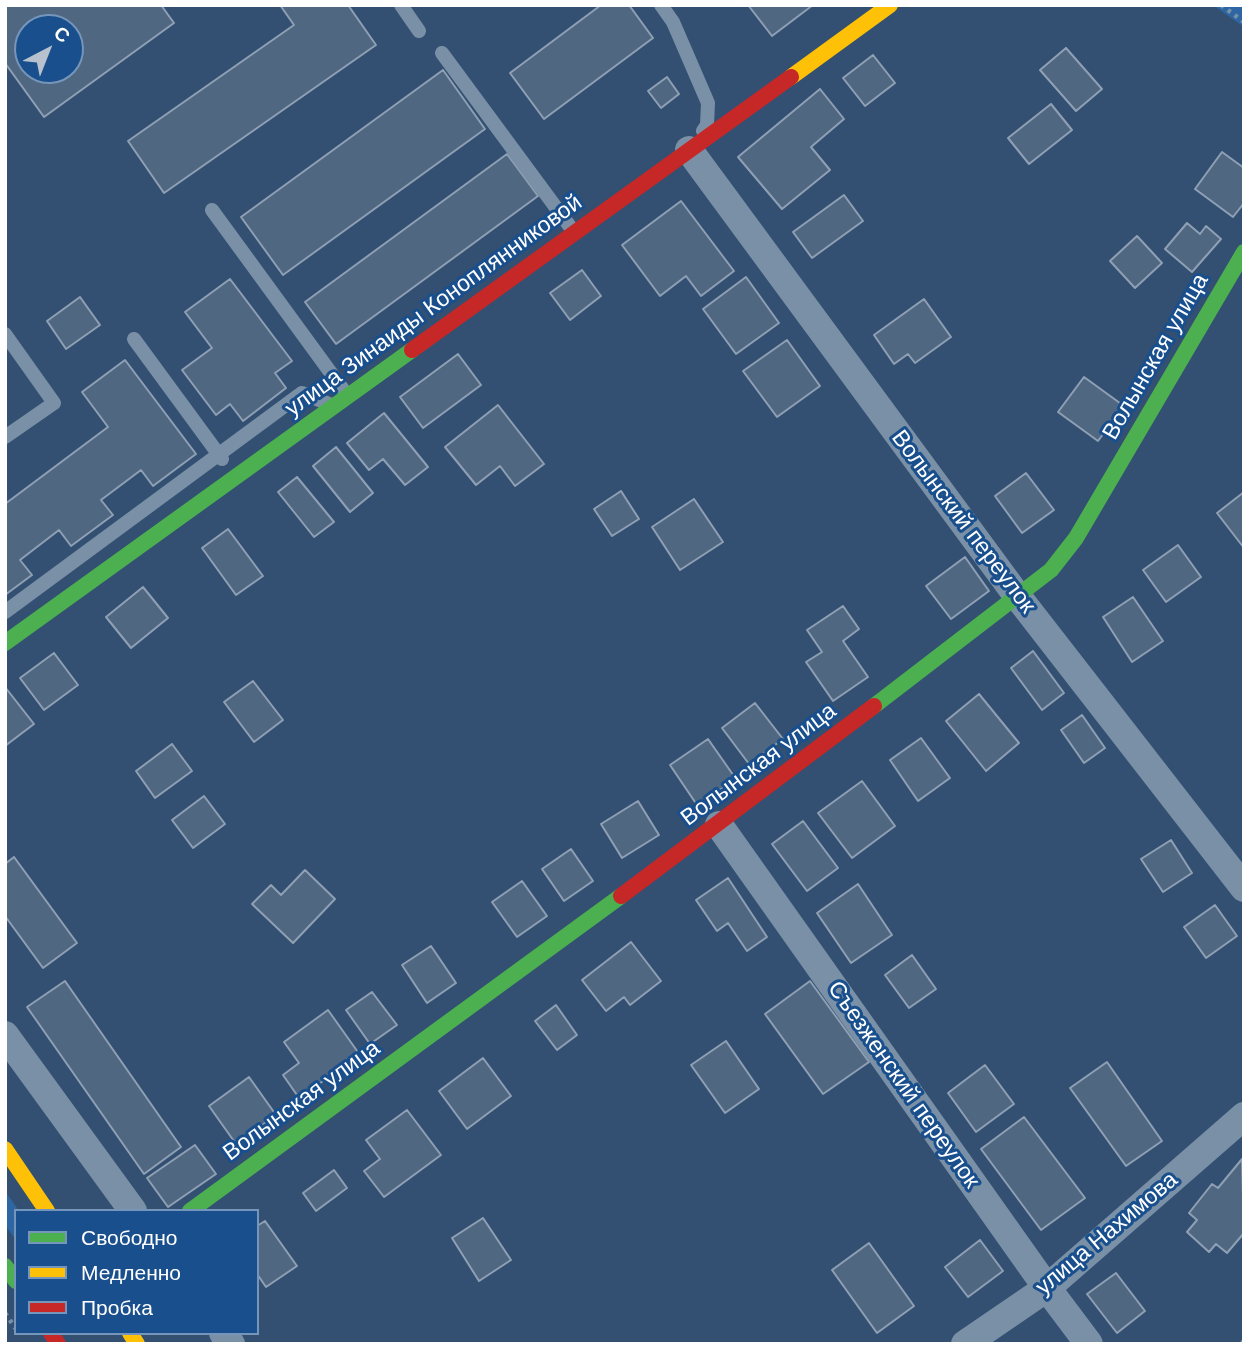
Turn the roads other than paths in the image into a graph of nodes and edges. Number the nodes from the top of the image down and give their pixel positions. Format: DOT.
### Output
graph roads {
  1 [pos="401,5"];
  2 [pos="660,5"];
  3 [pos="890,5"];
  4 [pos="419,31"];
  5 [pos="442,53"];
  6 [pos="689,150"];
  7 [pos="212,210"];
  8 [pos="574,233"];
  9 [pos="1244,252"];
  10 [pos="6,336"];
  11 [pos="134,339"];
  12 [pos="341,401"];
  13 [pos="5,437"];
  14 [pos="218,454"];
  15 [pos="235,477"];
  16 [pos="1018,597"];
  17 [pos="5,612"];
  18 [pos="5,643"];
  19 [pos="719,825"];
  20 [pos="1244,888"];
  21 [pos="5,1035"];
  22 [pos="1244,1116"];
  23 [pos="5,1149"];
  24 [pos="46,1209"];
  25 [pos="132,1209"];
  26 [pos="193,1209"];
  27 [pos="1047,1288"];
  28 [pos="965,1344"];
  29 [pos="1089,1344"];
  1 -- 4 [label="lane"];
  2 -- 6 [label="lane"];
  3 -- 6 [label="street, улица Зинаиды Коноплянниковой"];
  5 -- 8 [label="lane"];
  6 -- 8 [label="street, улица Зинаиды Коноплянниковой"];
  6 -- 16 [label="street, Волынский переулок"];
  7 -- 12 [label="lane"];
  8 -- 12 [label="street, улица Зинаиды Коноплянниковой"];
  9 -- 16 [label="street, Волынская улица"];
  10 -- 13 [label="lane"];
  11 -- 14 [label="lane"];
  12 -- 14 [label="lane"];
  12 -- 15 [label="street, улица Зинаиды Коноплянниковой"];
  14 -- 15 [label="lane"];
  14 -- 17 [label="lane"];
  15 -- 18 [label="street, улица Зинаиды Коноплянниковой"];
  16 -- 19 [label="street, Волынская улица"];
  16 -- 20 [label="street, Волынский переулок"];
  19 -- 26 [label="street, Волынская улица"];
  19 -- 27 [label="street, Съезженский переулок"];
  21 -- 25 [label="street"];
  22 -- 27 [label="street, улица Нахимова"];
  23 -- 24 [label="street"];
  27 -- 28 [label="street, улица Нахимова"];
  27 -- 29 [label="street, Съезженский переулок"];
}
